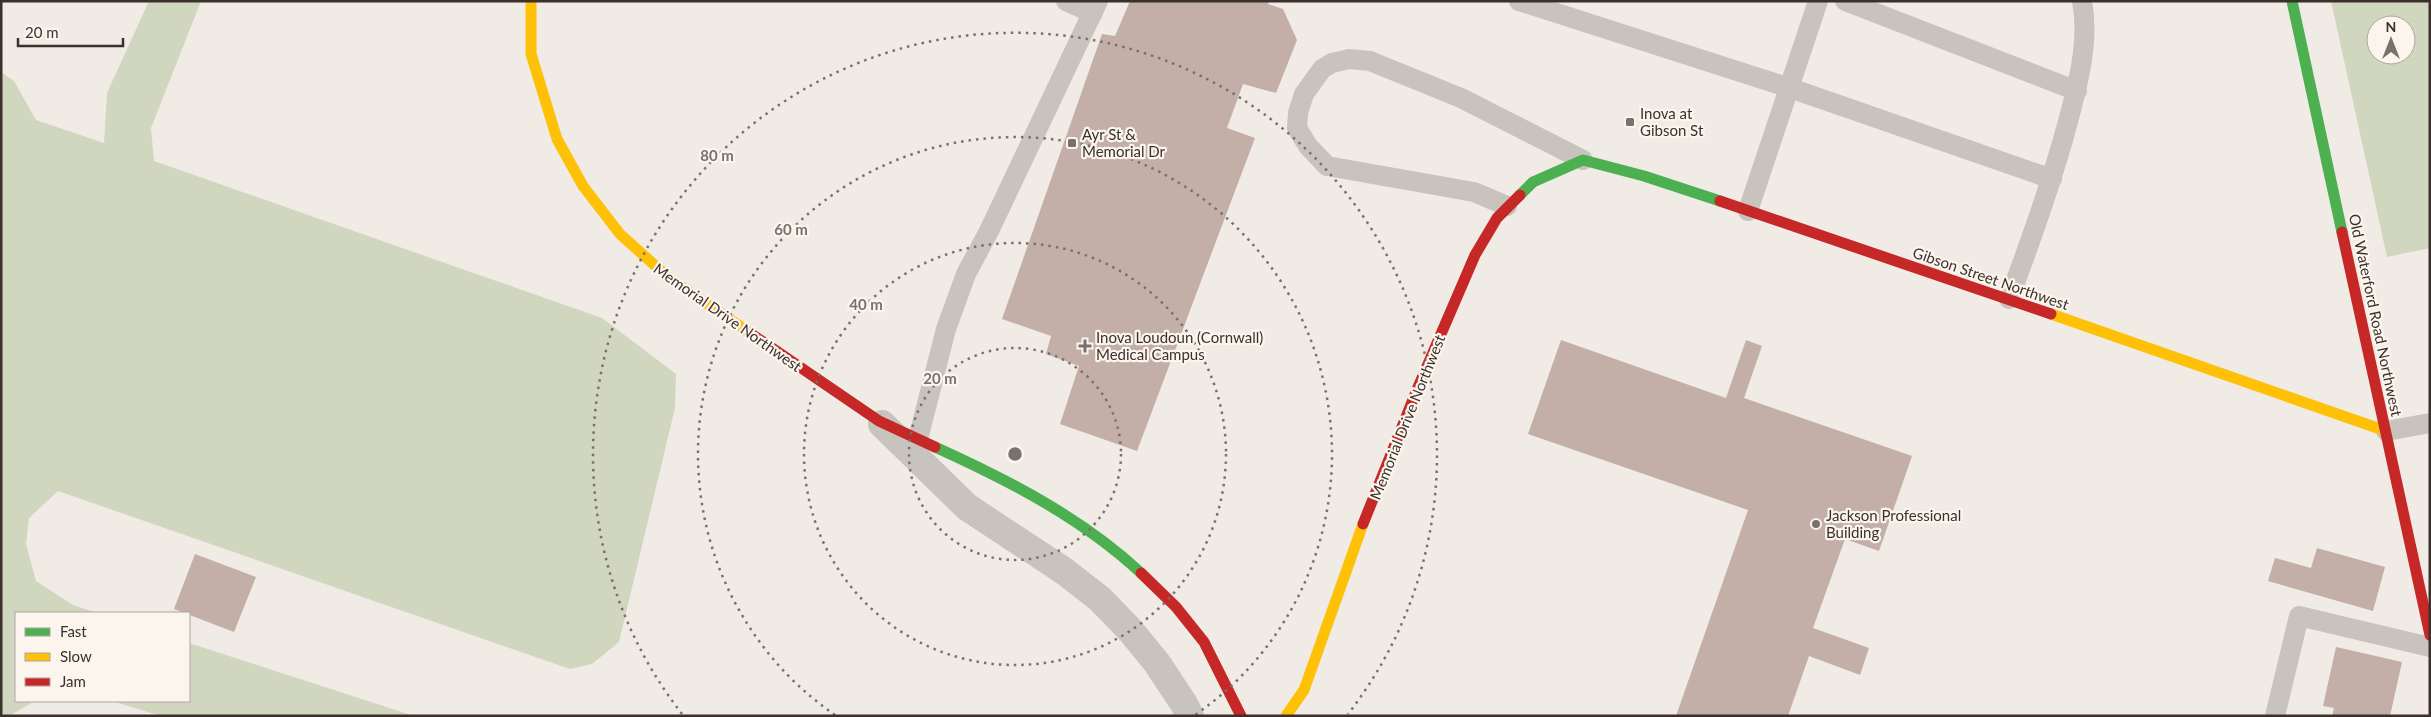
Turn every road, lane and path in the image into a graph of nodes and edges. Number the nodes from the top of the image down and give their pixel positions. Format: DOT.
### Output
graph roads {
  1 [pos="532,1"];
  2 [pos="1066,1"];
  3 [pos="1519,1"];
  4 [pos="1818,1"];
  5 [pos="1845,1"];
  6 [pos="2082,1"];
  7 [pos="2292,1"];
  8 [pos="1095,7"];
  9 [pos="1790,88"];
  10 [pos="2077,91"];
  11 [pos="1583,160"];
  12 [pos="2052,179"];
  13 [pos="1507,206"];
  14 [pos="1748,212"];
  15 [pos="2010,299"];
  16 [pos="879,421"];
  17 [pos="2430,423"];
  18 [pos="2386,431"];
  19 [pos="915,446"];
  20 [pos="2430,635"];
  21 [pos="2430,647"];
  22 [pos="1190,716"];
  23 [pos="1241,716"];
  24 [pos="1286,716"];
  25 [pos="2276,716"];
  1 -- 16 [label="street, Memorial Drive Northwest"];
  2 -- 8 [label="lane"];
  3 -- 9 [label="lane"];
  4 -- 9 [label="lane"];
  5 -- 10 [label="lane"];
  6 -- 10 [label="lane"];
  7 -- 18 [label="street, Old Waterford Road Northwest"];
  8 -- 19 [label="lane"];
  9 -- 12 [label="lane"];
  9 -- 14 [label="lane"];
  10 -- 12 [label="lane"];
  11 -- 13 [label="street, Memorial Drive Northwest"];
  11 -- 13 [label="lane"];
  11 -- 14 [label="street, Gibson Street Northwest"];
  12 -- 15 [label="lane"];
  13 -- 24 [label="street, Memorial Drive Northwest"];
  14 -- 15 [label="street, Gibson Street Northwest"];
  15 -- 18 [label="street, Gibson Street Northwest"];
  16 -- 19 [label="street, Memorial Drive Northwest"];
  17 -- 18 [label="lane"];
  18 -- 20 [label="street, Old Waterford Road Northwest"];
  19 -- 22 [label="street, Memorial Drive Northwest"];
  19 -- 23 [label="street, Memorial Drive Northwest"];
  21 -- 25 [label="lane"];
}
